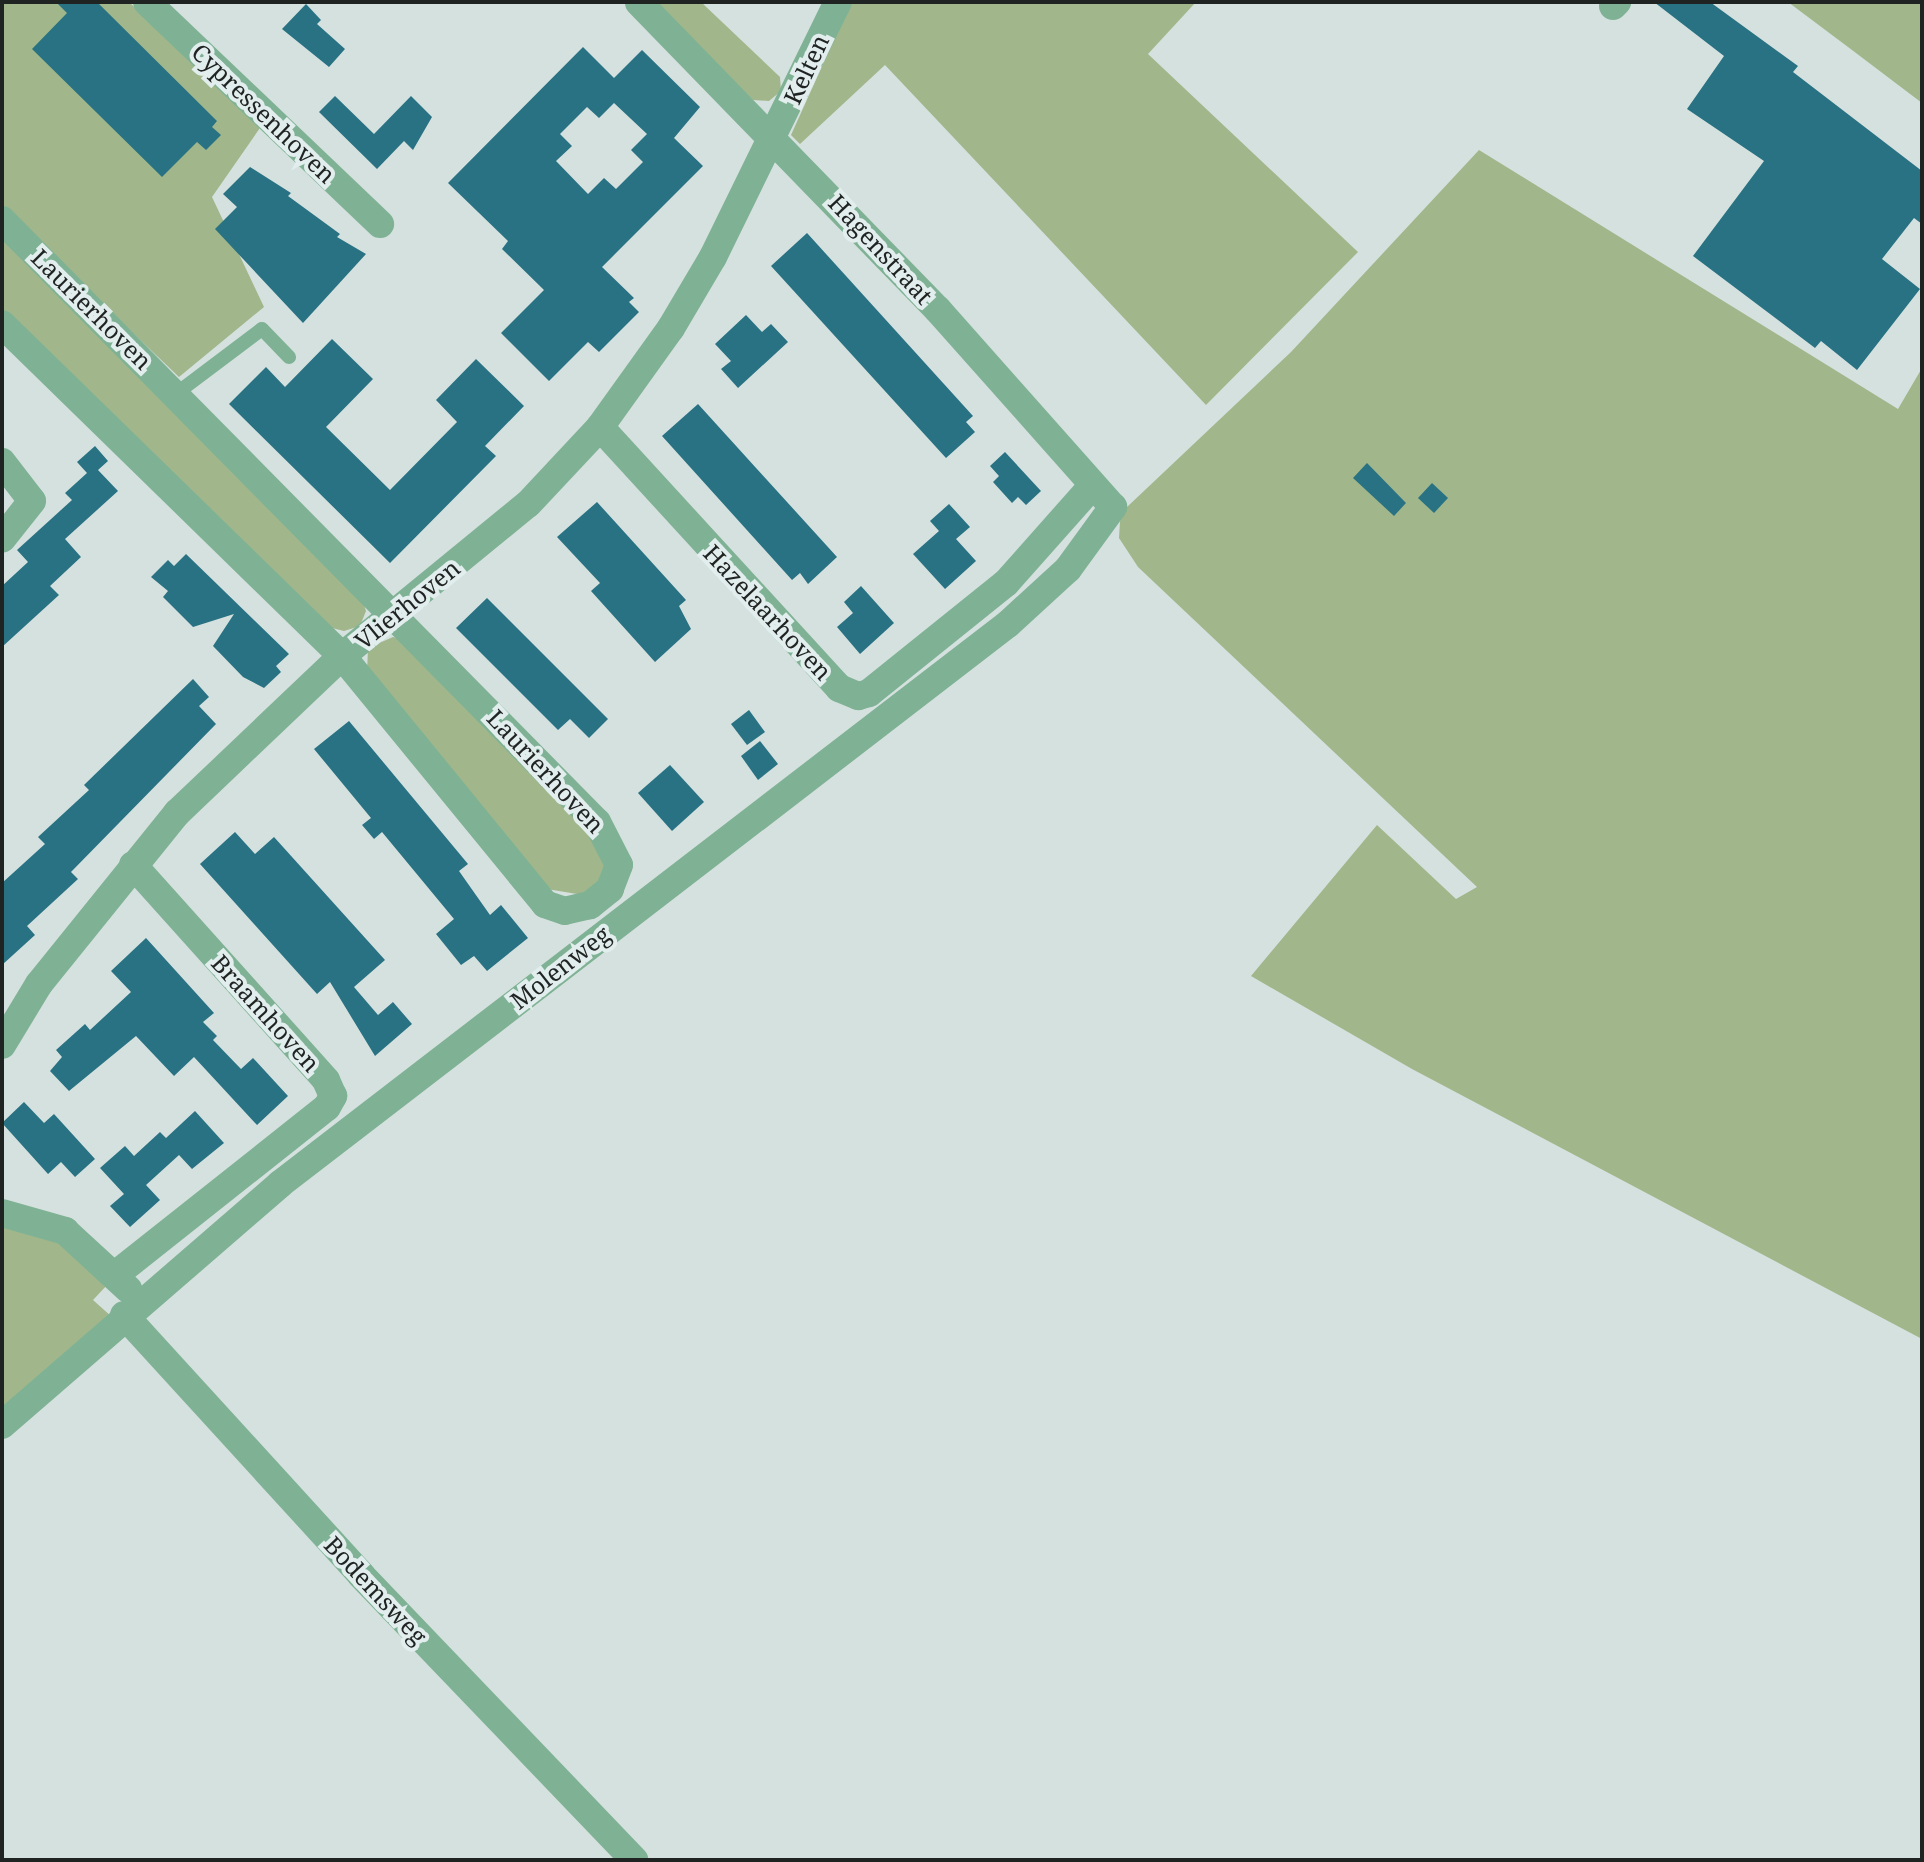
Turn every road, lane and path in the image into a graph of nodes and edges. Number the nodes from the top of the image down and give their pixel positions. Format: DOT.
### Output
graph roads {
  1 [pos="147,2"];
  2 [pos="639,2"];
  3 [pos="838,2"];
  4 [pos="774,136"];
  5 [pos="2,220"];
  6 [pos="380,224"];
  7 [pos="2,324"];
  8 [pos="289,357"];
  9 [pos="177,393"];
  10 [pos="600,427"];
  11 [pos="2,462"];
  12 [pos="1092,486"];
  13 [pos="1113,507"];
  14 [pos="2,539"];
  15 [pos="396,615"];
  16 [pos="342,656"];
  17 [pos="133,865"];
  18 [pos="2,1045"];
  19 [pos="2,1213"];
  20 [pos="115,1275"];
  21 [pos="132,1308"];
  22 [pos="2,1425"];
  23 [pos="634,1860"];
  1 -- 6 [label="street, Cypressenhoven"];
  2 -- 4 [label="street, Hagenstraat"];
  3 -- 4 [label="street, Kelten"];
  4 -- 10 [label="street, Vlierhoven"];
  4 -- 12 [label="street, Hagenstraat"];
  5 -- 9 [label="street, Laurierhoven"];
  7 -- 16 [label="street, Laurierhoven"];
  8 -- 9 [label="lane"];
  9 -- 15 [label="street, Laurierhoven"];
  10 -- 12 [label="street, Hazelaarhoven"];
  10 -- 15 [label="street, Vlierhoven"];
  11 -- 14 [label="street"];
  12 -- 13 [label="street, Hagenstraat"];
  13 -- 21 [label="street, Molenweg"];
  15 -- 16 [label="street, Vlierhoven"];
  15 -- 16 [label="street, Laurierhoven"];
  16 -- 17 [label="street, Vlierhoven"];
  17 -- 18 [label="street, Vlierhoven"];
  17 -- 20 [label="street, Braamhoven"];
  19 -- 20 [label="street, Bodemsweg"];
  20 -- 21 [label="street, Bodemsweg"];
  21 -- 22 [label="street, Molenweg"];
  21 -- 23 [label="street, Bodemsweg"];
}
